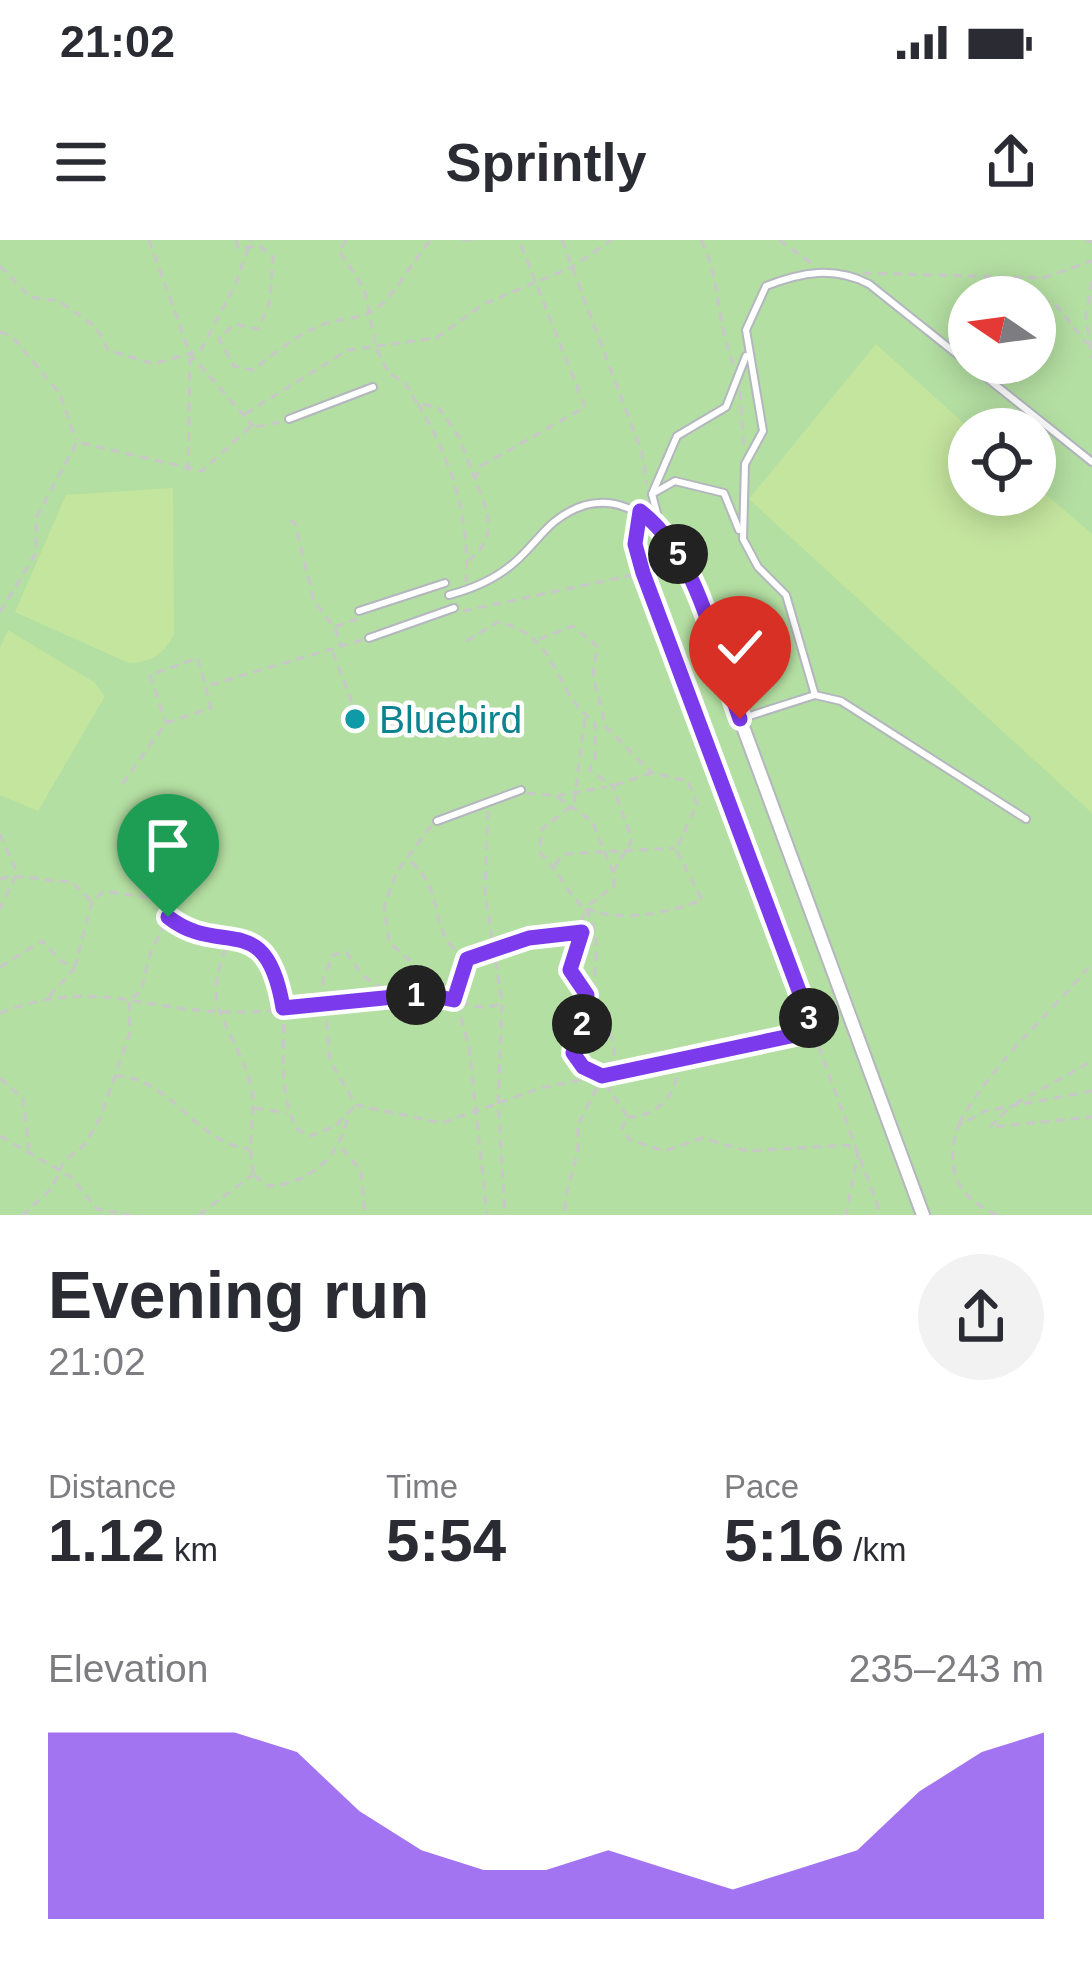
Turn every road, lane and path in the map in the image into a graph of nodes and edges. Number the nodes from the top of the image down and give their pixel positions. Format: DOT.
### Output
graph roads {
  1 [pos="149,240"];
  2 [pos="236,240"];
  3 [pos="251,240"];
  4 [pos="346,240"];
  5 [pos="430,240"];
  6 [pos="462,240"];
  7 [pos="478,240"];
  8 [pos="519,240"];
  9 [pos="562,240"];
  10 [pos="611,240"];
  11 [pos="701,240"];
  12 [pos="779,240"];
  13 [pos="248,249"];
  14 [pos="1092,261"];
  15 [pos="0,266"];
  16 [pos="572,267"];
  17 [pos="845,272"];
  18 [pos="825,273"];
  19 [pos="1049,276"];
  20 [pos="948,277"];
  21 [pos="1092,280"];
  22 [pos="538,281"];
  23 [pos="1056,306"];
  24 [pos="371,312"];
  25 [pos="0,332"];
  26 [pos="1087,344"];
  27 [pos="377,350"];
  28 [pos="748,350"];
  29 [pos="190,354"];
  30 [pos="1092,359"];
  31 [pos="739,377"];
  32 [pos="373,388"];
  33 [pos="417,403"];
  34 [pos="245,414"];
  35 [pos="289,419"];
  36 [pos="254,428"];
  37 [pos="77,442"];
  38 [pos="1092,462"];
  39 [pos="746,464"];
  40 [pos="188,471"];
  41 [pos="475,479"];
  42 [pos="650,493"];
  43 [pos="640,511"];
  44 [pos="290,521"];
  45 [pos="661,527"];
  46 [pos="743,539"];
  47 [pos="468,561"];
  48 [pos="683,564"];
  49 [pos="643,573"];
  50 [pos="445,583"];
  51 [pos="466,590"];
  52 [pos="449,596"];
  53 [pos="2,603"];
  54 [pos="455,610"];
  55 [pos="0,612"];
  56 [pos="361,614"];
  57 [pos="334,627"];
  58 [pos="369,638"];
  59 [pos="539,638"];
  60 [pos="466,641"];
  61 [pos="341,647"];
  62 [pos="332,650"];
  63 [pos="208,686"];
  64 [pos="815,695"];
  65 [pos="352,703"];
  66 [pos="586,716"];
  67 [pos="740,719"];
  68 [pos="166,723"];
  69 [pos="652,772"];
  70 [pos="122,784"];
  71 [pos="613,786"];
  72 [pos="577,790"];
  73 [pos="523,791"];
  74 [pos="555,796"];
  75 [pos="488,802"];
  76 [pos="570,807"];
  77 [pos="1026,819"];
  78 [pos="437,821"];
  79 [pos="0,835"];
  80 [pos="629,849"];
  81 [pos="676,849"];
  82 [pos="606,850"];
  83 [pos="170,858"];
  84 [pos="408,860"];
  85 [pos="554,865"];
  86 [pos="613,872"];
  87 [pos="17,873"];
  88 [pos="0,879"];
  89 [pos="92,902"];
  90 [pos="585,908"];
  91 [pos="0,909"];
  92 [pos="168,917"];
  93 [pos="582,932"];
  94 [pos="230,935"];
  95 [pos="490,950"];
  96 [pos="467,959"];
  97 [pos="1092,963"];
  98 [pos="75,966"];
  99 [pos="0,967"];
  100 [pos="48,997"];
  101 [pos="396,997"];
  102 [pos="129,999"];
  103 [pos="454,1000"];
  104 [pos="328,1004"];
  105 [pos="502,1004"];
  106 [pos="283,1008"];
  107 [pos="219,1011"];
  108 [pos="0,1013"];
  109 [pos="814,1031"];
  110 [pos="676,1060"];
  111 [pos="1092,1061"];
  112 [pos="113,1076"];
  113 [pos="602,1076"];
  114 [pos="0,1078"];
  115 [pos="1092,1091"];
  116 [pos="498,1102"];
  117 [pos="356,1105"];
  118 [pos="253,1107"];
  119 [pos="1010,1107"];
  120 [pos="289,1114"];
  121 [pos="475,1114"];
  122 [pos="348,1116"];
  123 [pos="627,1117"];
  124 [pos="1092,1118"];
  125 [pos="958,1126"];
  126 [pos="0,1136"];
  127 [pos="341,1147"];
  128 [pos="250,1149"];
  129 [pos="29,1150"];
  130 [pos="858,1152"];
  131 [pos="64,1172"];
  132 [pos="253,1174"];
  133 [pos="22,1215"];
  134 [pos="130,1215"];
  135 [pos="200,1215"];
  136 [pos="365,1215"];
  137 [pos="487,1215"];
  138 [pos="506,1215"];
  139 [pos="566,1215"];
  140 [pos="845,1215"];
  141 [pos="881,1215"];
  142 [pos="923,1215"];
  143 [pos="997,1215"];
  1 -- 29 [label="path"];
  2 -- 13 [label="path"];
  3 -- 13 [label="path"];
  4 -- 24 [label="path"];
  5 -- 24 [label="path"];
  6 -- 7 [label="path"];
  8 -- 22 [label="path"];
  9 -- 16 [label="path"];
  10 -- 16 [label="path"];
  11 -- 31 [label="path"];
  12 -- 18 [label="path"];
  13 -- 24 [label="path"];
  13 -- 29 [label="path"];
  14 -- 19 [label="path"];
  15 -- 29 [label="path"];
  16 -- 22 [label="path"];
  16 -- 42 [label="path"];
  17 -- 18 [label="lane"];
  17 -- 20 [label="path"];
  17 -- 38 [label="lane"];
  18 -- 28 [label="lane"];
  21 -- 26 [label="path"];
  22 -- 27 [label="path"];
  22 -- 41 [label="path"];
  23 -- 26 [label="path"];
  24 -- 27 [label="path"];
  25 -- 37 [label="path"];
  26 -- 30 [label="path"];
  27 -- 33 [label="path"];
  27 -- 34 [label="path"];
  28 -- 31 [label="lane"];
  28 -- 39 [label="lane"];
  29 -- 34 [label="path"];
  29 -- 40 [label="path"];
  31 -- 39 [label="path"];
  31 -- 42 [label="lane"];
  32 -- 35 [label="lane"];
  33 -- 41 [label="path"];
  33 -- 47 [label="path"];
  34 -- 36 [label="path"];
  35 -- 36 [label="path"];
  36 -- 40 [label="path"];
  37 -- 40 [label="path"];
  37 -- 53 [label="path"];
  39 -- 46 [label="lane"];
  41 -- 47 [label="path"];
  42 -- 45 [label="lane"];
  42 -- 46 [label="lane"];
  43 -- 45 [label="lane"];
  43 -- 49 [label="path"];
  43 -- 51 [label="lane"];
  44 -- 57 [label="path"];
  45 -- 48 [label="lane"];
  46 -- 64 [label="lane"];
  47 -- 51 [label="path"];
  48 -- 67 [label="street"];
  49 -- 54 [label="path"];
  49 -- 109 [label="path"];
  50 -- 56 [label="lane"];
  51 -- 52 [label="lane"];
  53 -- 55 [label="path"];
  54 -- 58 [label="lane"];
  56 -- 57 [label="path"];
  57 -- 61 [label="path"];
  58 -- 61 [label="path"];
  59 -- 60 [label="path"];
  59 -- 66 [label="path"];
  59 -- 69 [label="path"];
  61 -- 62 [label="path"];
  62 -- 63 [label="path"];
  62 -- 65 [label="path"];
  63 -- 68 [label="path"];
  63 -- 68 [label="path"];
  64 -- 67 [label="lane"];
  64 -- 77 [label="lane"];
  66 -- 71 [label="path"];
  66 -- 72 [label="path"];
  67 -- 142 [label="street"];
  68 -- 70 [label="path"];
  69 -- 71 [label="path"];
  69 -- 81 [label="path"];
  71 -- 72 [label="path"];
  71 -- 80 [label="path"];
  72 -- 74 [label="path"];
  72 -- 76 [label="path"];
  73 -- 74 [label="path"];
  73 -- 75 [label="lane"];
  74 -- 76 [label="path"];
  75 -- 78 [label="lane"];
  75 -- 95 [label="path"];
  76 -- 82 [label="path"];
  76 -- 85 [label="path"];
  78 -- 84 [label="path"];
  79 -- 87 [label="path"];
  80 -- 81 [label="path"];
  80 -- 82 [label="path"];
  80 -- 86 [label="path"];
  81 -- 90 [label="path"];
  82 -- 85 [label="path"];
  82 -- 86 [label="path"];
  83 -- 92 [label="path"];
  84 -- 96 [label="path"];
  84 -- 103 [label="path"];
  85 -- 90 [label="path"];
  86 -- 90 [label="path"];
  87 -- 88 [label="path"];
  87 -- 89 [label="path"];
  87 -- 91 [label="path"];
  89 -- 92 [label="path"];
  89 -- 98 [label="path"];
  90 -- 93 [label="path"];
  90 -- 113 [label="path"];
  92 -- 94 [label="path"];
  92 -- 102 [label="path"];
  93 -- 95 [label="path"];
  93 -- 113 [label="path"];
  94 -- 106 [label="path"];
  94 -- 107 [label="path"];
  95 -- 96 [label="path"];
  95 -- 105 [label="path"];
  96 -- 103 [label="path"];
  97 -- 125 [label="path"];
  98 -- 99 [label="path"];
  98 -- 100 [label="path"];
  100 -- 102 [label="path"];
  100 -- 108 [label="path"];
  101 -- 103 [label="path"];
  101 -- 104 [label="path"];
  101 -- 104 [label="path"];
  102 -- 107 [label="path"];
  102 -- 112 [label="path"];
  103 -- 105 [label="path"];
  103 -- 121 [label="path"];
  104 -- 106 [label="path"];
  104 -- 117 [label="path"];
  105 -- 116 [label="path"];
  106 -- 107 [label="path"];
  106 -- 120 [label="path"];
  107 -- 118 [label="path"];
  109 -- 110 [label="path"];
  109 -- 130 [label="path"];
  110 -- 113 [label="path"];
  110 -- 123 [label="path"];
  111 -- 119 [label="path"];
  112 -- 128 [label="path"];
  112 -- 131 [label="path"];
  113 -- 116 [label="path"];
  113 -- 123 [label="path"];
  113 -- 139 [label="path"];
  114 -- 129 [label="path"];
  115 -- 119 [label="path"];
  116 -- 121 [label="path"];
  116 -- 138 [label="path"];
  117 -- 121 [label="path"];
  117 -- 122 [label="path"];
  118 -- 120 [label="path"];
  118 -- 128 [label="path"];
  119 -- 124 [label="path"];
  119 -- 125 [label="path"];
  120 -- 122 [label="path"];
  121 -- 137 [label="path"];
  122 -- 127 [label="path"];
  123 -- 130 [label="path"];
  125 -- 143 [label="path"];
  126 -- 129 [label="path"];
  127 -- 132 [label="path"];
  127 -- 136 [label="path"];
  128 -- 132 [label="path"];
  129 -- 131 [label="path"];
  130 -- 140 [label="path"];
  130 -- 141 [label="path"];
  131 -- 133 [label="path"];
  131 -- 134 [label="path"];
  132 -- 135 [label="path"];
}
